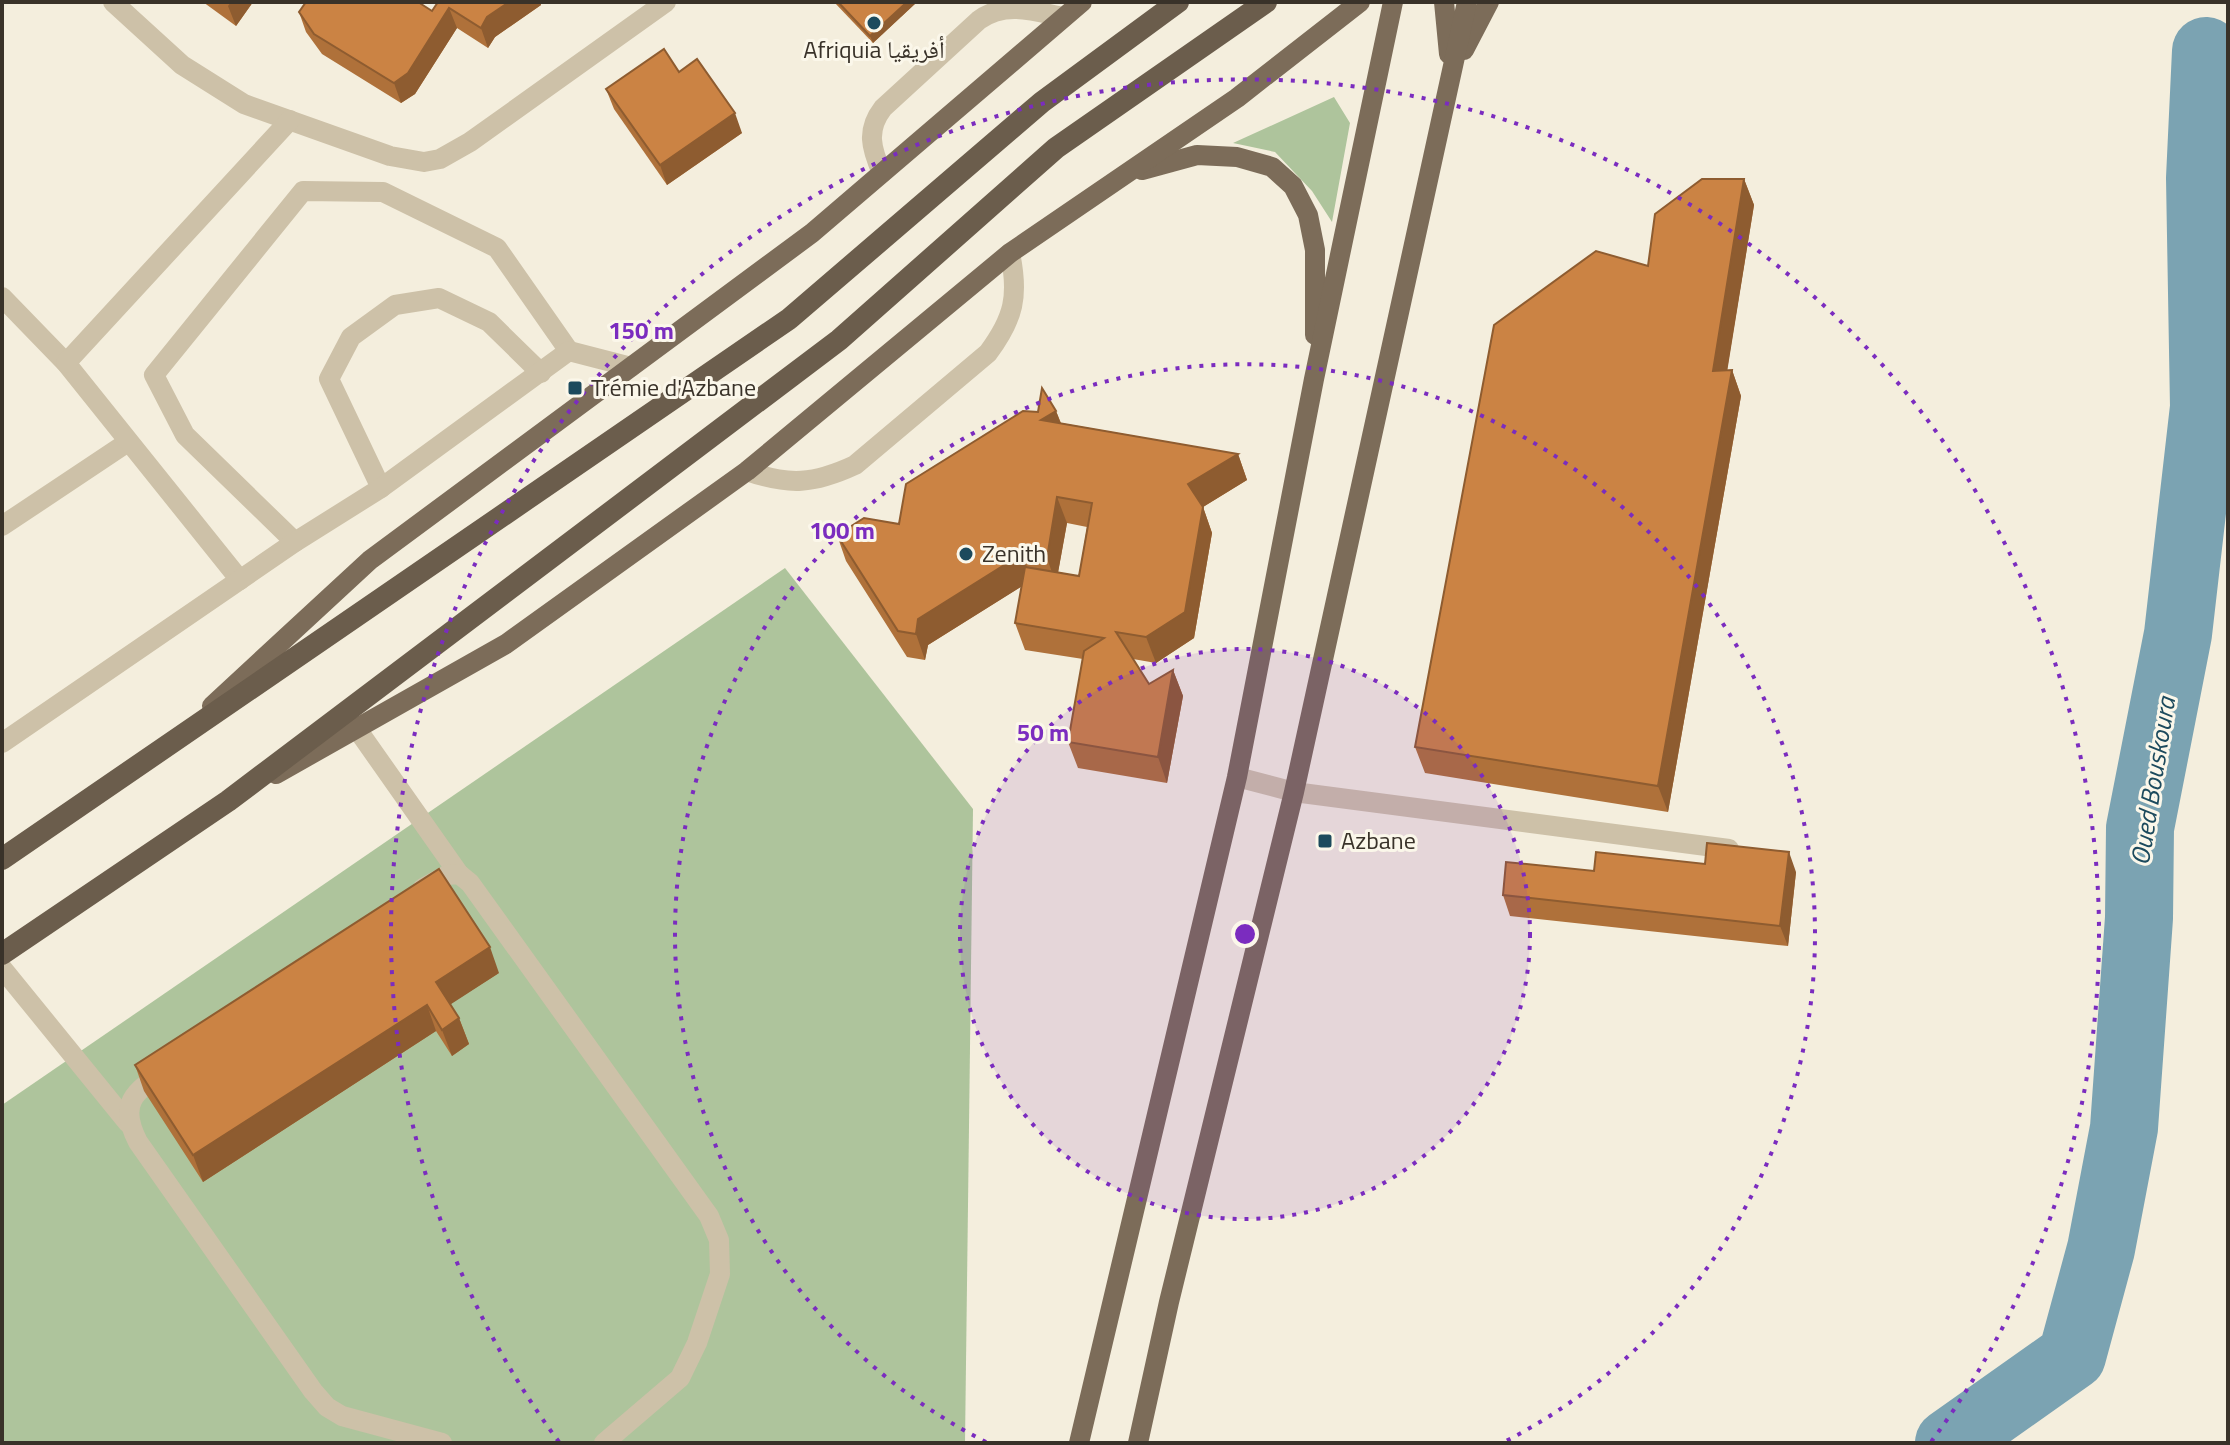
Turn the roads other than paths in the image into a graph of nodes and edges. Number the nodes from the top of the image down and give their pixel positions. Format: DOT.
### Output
graph roads {
  1 [pos="113,2"];
  2 [pos="666,2"];
  3 [pos="1178,2"];
  4 [pos="1266,2"];
  5 [pos="1360,2"];
  6 [pos="1393,2"];
  7 [pos="1444,2"];
  8 [pos="1467,2"];
  9 [pos="1489,2"];
  10 [pos="1072,7"];
  11 [pos="1450,78"];
  12 [pos="290,120"];
  13 [pos="882,173"];
  14 [pos="1129,173"];
  15 [pos="1010,253"];
  16 [pos="2,297"];
  17 [pos="569,351"];
  18 [pos="66,363"];
  19 [pos="631,367"];
  20 [pos="541,373"];
  21 [pos="1314,379"];
  22 [pos="128,442"];
  23 [pos="747,471"];
  24 [pos="381,488"];
  25 [pos="2,526"];
  26 [pos="295,542"];
  27 [pos="240,580"];
  28 [pos="357,729"];
  29 [pos="176,739"];
  30 [pos="2,743"];
  31 [pos="1237,777"];
  32 [pos="1294,792"];
  33 [pos="228,801"];
  34 [pos="1729,849"];
  35 [pos="2,859"];
  36 [pos="459,874"];
  37 [pos="408,899"];
  38 [pos="2,954"];
  39 [pos="2,968"];
  40 [pos="177,1062"];
  41 [pos="128,1123"];
  42 [pos="442,1443"];
  43 [pos="604,1443"];
  44 [pos="1079,1443"];
  45 [pos="1138,1443"];
  1 -- 12 [label="street"];
  2 -- 12 [label="street"];
  3 -- 29 [label="highway"];
  4 -- 33 [label="highway"];
  5 -- 14 [label="main road"];
  6 -- 21 [label="main road"];
  7 -- 11 [label="main road"];
  8 -- 11 [label="main road"];
  9 -- 11 [label="main road"];
  10 -- 13 [label="main road"];
  10 -- 13 [label="street"];
  11 -- 32 [label="main road"];
  12 -- 18 [label="street"];
  13 -- 19 [label="main road"];
  14 -- 15 [label="main road"];
  14 -- 21 [label="main road"];
  15 -- 23 [label="main road"];
  15 -- 23 [label="street"];
  16 -- 18 [label="street"];
  17 -- 19 [label="street"];
  17 -- 20 [label="street"];
  17 -- 26 [label="street"];
  18 -- 22 [label="street"];
  19 -- 29 [label="main road"];
  20 -- 24 [label="street"];
  20 -- 24 [label="street"];
  21 -- 31 [label="main road"];
  22 -- 25 [label="street"];
  22 -- 27 [label="street"];
  23 -- 28 [label="main road"];
  24 -- 26 [label="street"];
  26 -- 27 [label="street"];
  27 -- 30 [label="street"];
  28 -- 33 [label="main road"];
  28 -- 36 [label="street"];
  29 -- 35 [label="highway"];
  31 -- 32 [label="street"];
  31 -- 44 [label="main road"];
  32 -- 34 [label="street"];
  32 -- 45 [label="main road"];
  33 -- 38 [label="highway"];
  36 -- 37 [label="street"];
  36 -- 43 [label="street"];
  39 -- 41 [label="street"];
  40 -- 41 [label="street"];
  41 -- 42 [label="street"];
}
